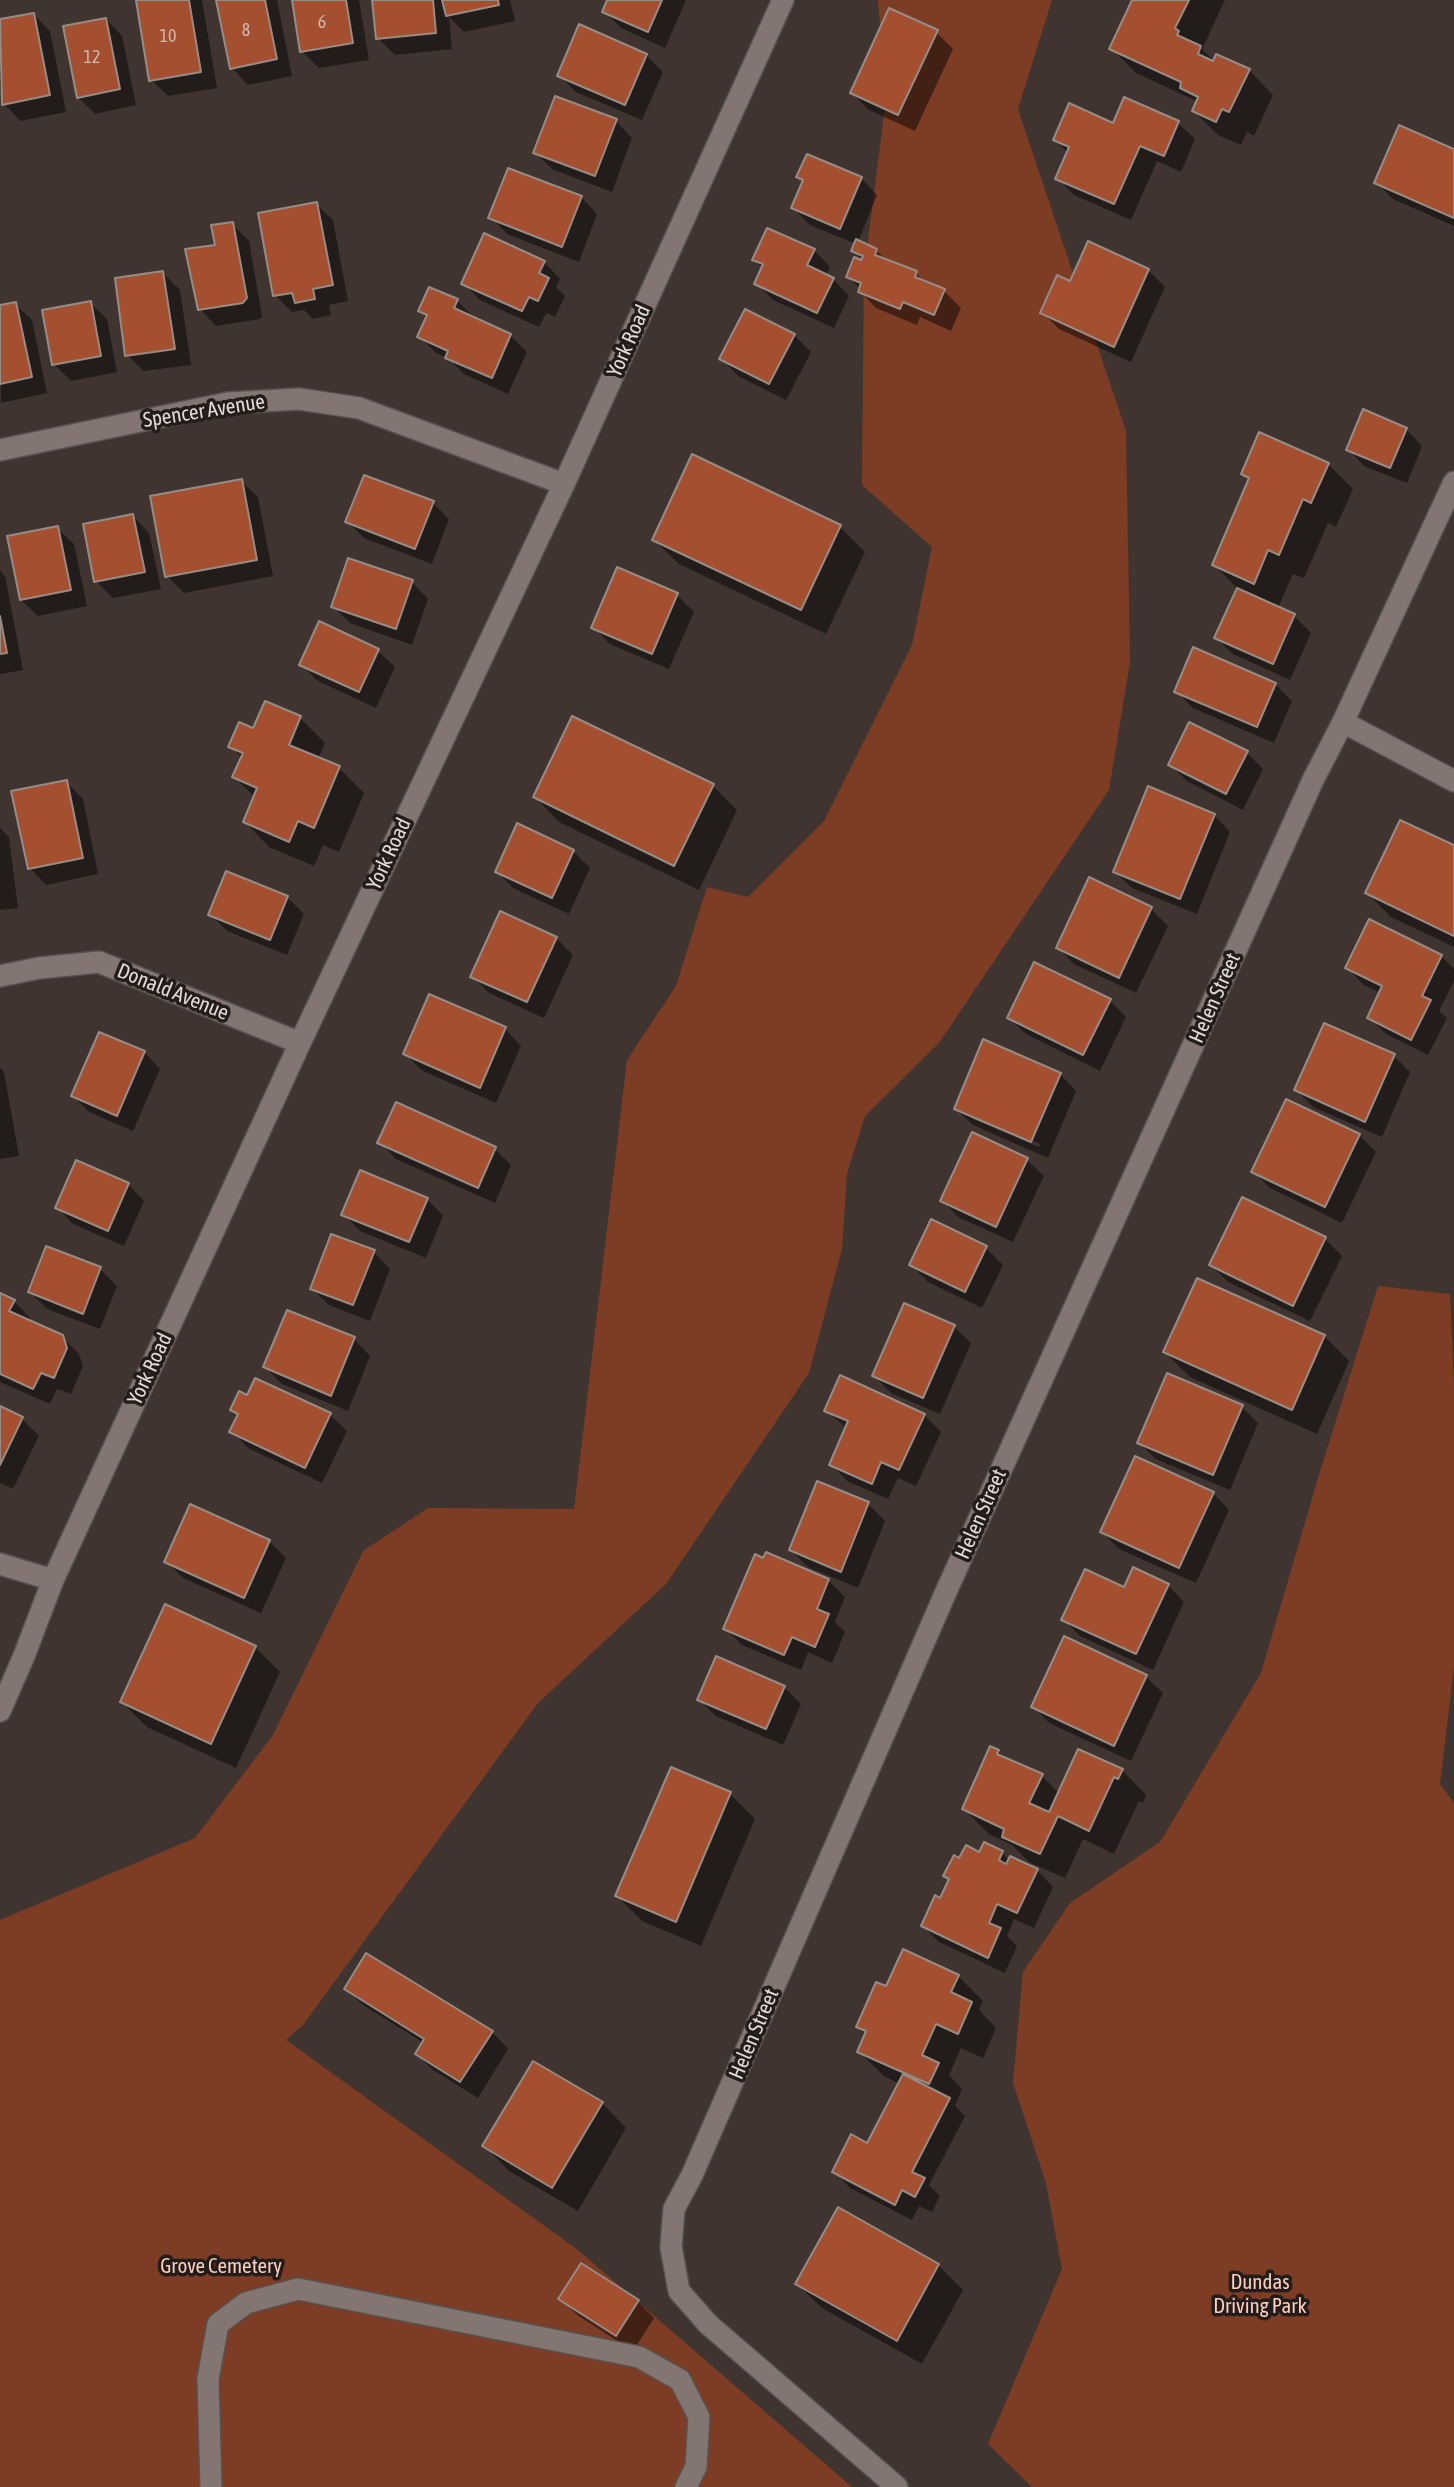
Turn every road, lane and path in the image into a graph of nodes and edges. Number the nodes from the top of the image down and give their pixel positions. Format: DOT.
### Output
graph roads {
  1 [pos="783,0"];
  2 [pos="0,450"];
  3 [pos="1454,482"];
  4 [pos="564,484"];
  5 [pos="1343,722"];
  6 [pos="1454,781"];
  7 [pos="0,976"];
  8 [pos="300,1043"];
  9 [pos="0,1563"];
  10 [pos="52,1580"];
  11 [pos="0,1711"];
  12 [pos="211,2487"];
  13 [pos="686,2487"];
  14 [pos="897,2487"];
  1 -- 4 [label="street, York Road"];
  2 -- 4 [label="street, Spencer Avenue"];
  3 -- 5 [label="street, Helen Street"];
  4 -- 8 [label="street, York Road"];
  5 -- 6 [label="street"];
  5 -- 14 [label="street, Helen Street"];
  7 -- 8 [label="street, Donald Avenue"];
  8 -- 10 [label="street, York Road"];
  9 -- 10 [label="street"];
  10 -- 11 [label="street, York Road"];
  12 -- 13 [label="street"];
}
